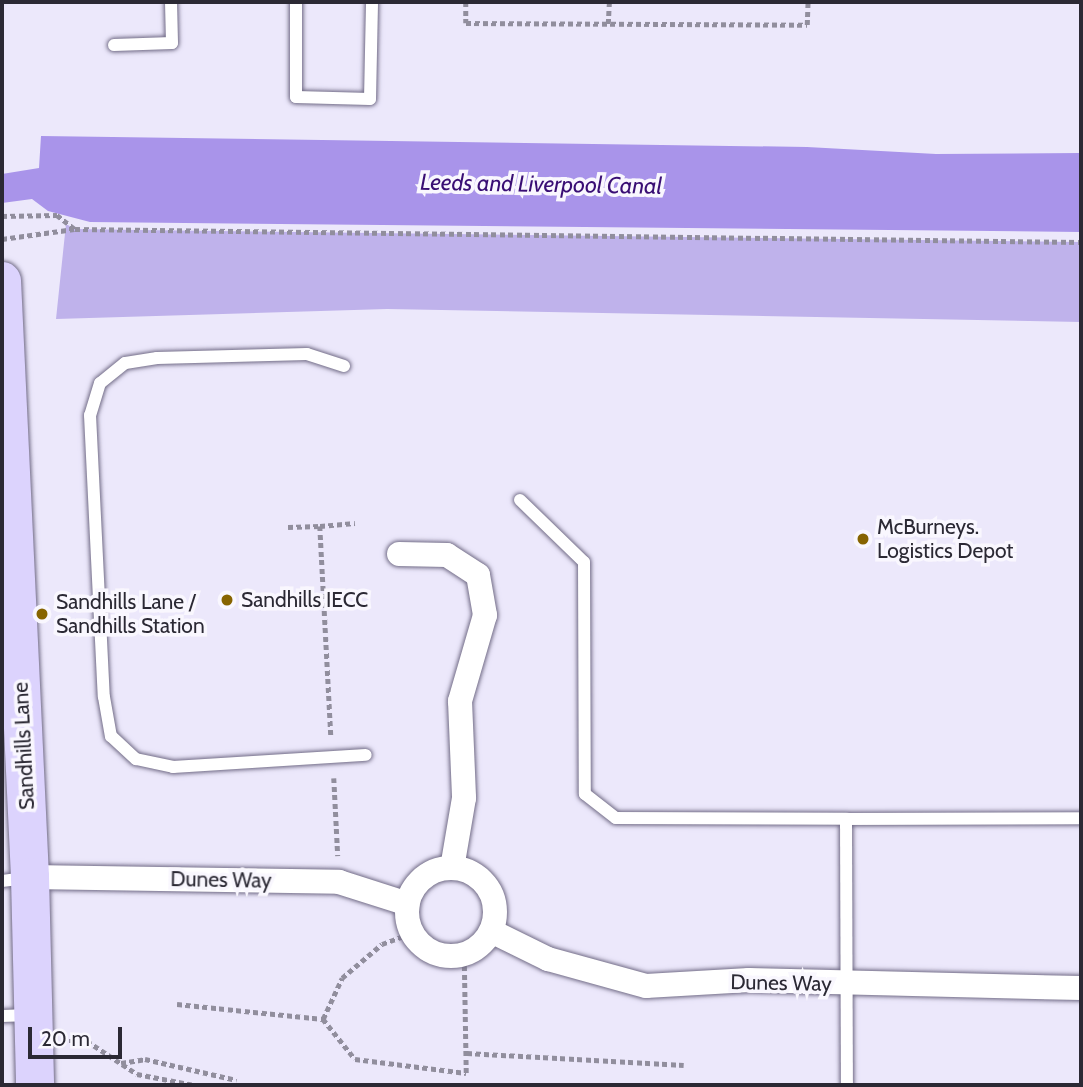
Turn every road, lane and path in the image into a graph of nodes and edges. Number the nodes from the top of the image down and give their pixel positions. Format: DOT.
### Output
graph roads {
  1 [pos="172,2"];
  2 [pos="296,2"];
  3 [pos="372,2"];
  4 [pos="466,2"];
  5 [pos="609,2"];
  6 [pos="808,2"];
  7 [pos="608,24"];
  8 [pos="114,44"];
  9 [pos="2,216"];
  10 [pos="75,229"];
  11 [pos="2,239"];
  12 [pos="1081,242"];
  13 [pos="2,281"];
  14 [pos="344,366"];
  15 [pos="520,500"];
  16 [pos="355,523"];
  17 [pos="320,526"];
  18 [pos="288,527"];
  19 [pos="399,554"];
  20 [pos="366,755"];
  21 [pos="332,757"];
  22 [pos="1081,818"];
  23 [pos="846,819"];
  24 [pos="338,851"];
  25 [pos="452,867"];
  26 [pos="16,879"];
  27 [pos="408,904"];
  28 [pos="491,931"];
  29 [pos="413,933"];
  30 [pos="464,954"];
  31 [pos="849,984"];
  32 [pos="1081,988"];
  33 [pos="177,1004"];
  34 [pos="323,1019"];
  35 [pos="23,1024"];
  36 [pos="467,1053"];
  37 [pos="120,1063"];
  38 [pos="684,1065"];
  39 [pos="237,1080"];
  40 [pos="34,1085"];
  41 [pos="194,1085"];
  42 [pos="847,1085"];
  1 -- 8 [label="lane"];
  2 -- 3 [label="lane"];
  4 -- 7 [label="path"];
  5 -- 7 [label="path"];
  6 -- 7 [label="path"];
  9 -- 10 [label="path"];
  10 -- 11 [label="path"];
  10 -- 12 [label="path"];
  13 -- 26 [label="main road, Sandhills Lane"];
  14 -- 21 [label="lane"];
  15 -- 23 [label="lane"];
  16 -- 17 [label="path"];
  17 -- 18 [label="path"];
  17 -- 21 [label="path"];
  19 -- 25 [label="street"];
  20 -- 21 [label="lane"];
  21 -- 24 [label="path"];
  22 -- 23 [label="lane"];
  23 -- 31 [label="lane"];
  25 -- 27 [label="street"];
  25 -- 28 [label="street"];
  26 -- 27 [label="street, Dunes Way"];
  26 -- 35 [label="main road, Sandhills Lane"];
  27 -- 29 [label="street"];
  28 -- 30 [label="street"];
  28 -- 31 [label="street, Dunes Way"];
  29 -- 30 [label="street"];
  29 -- 34 [label="path"];
  30 -- 36 [label="path"];
  31 -- 32 [label="street, Dunes Way"];
  31 -- 42 [label="lane"];
  33 -- 34 [label="path"];
  34 -- 36 [label="path"];
  35 -- 37 [label="path"];
  35 -- 40 [label="main road, Sandhills Lane"];
  36 -- 38 [label="path"];
  37 -- 39 [label="path"];
  37 -- 41 [label="path"];
}
